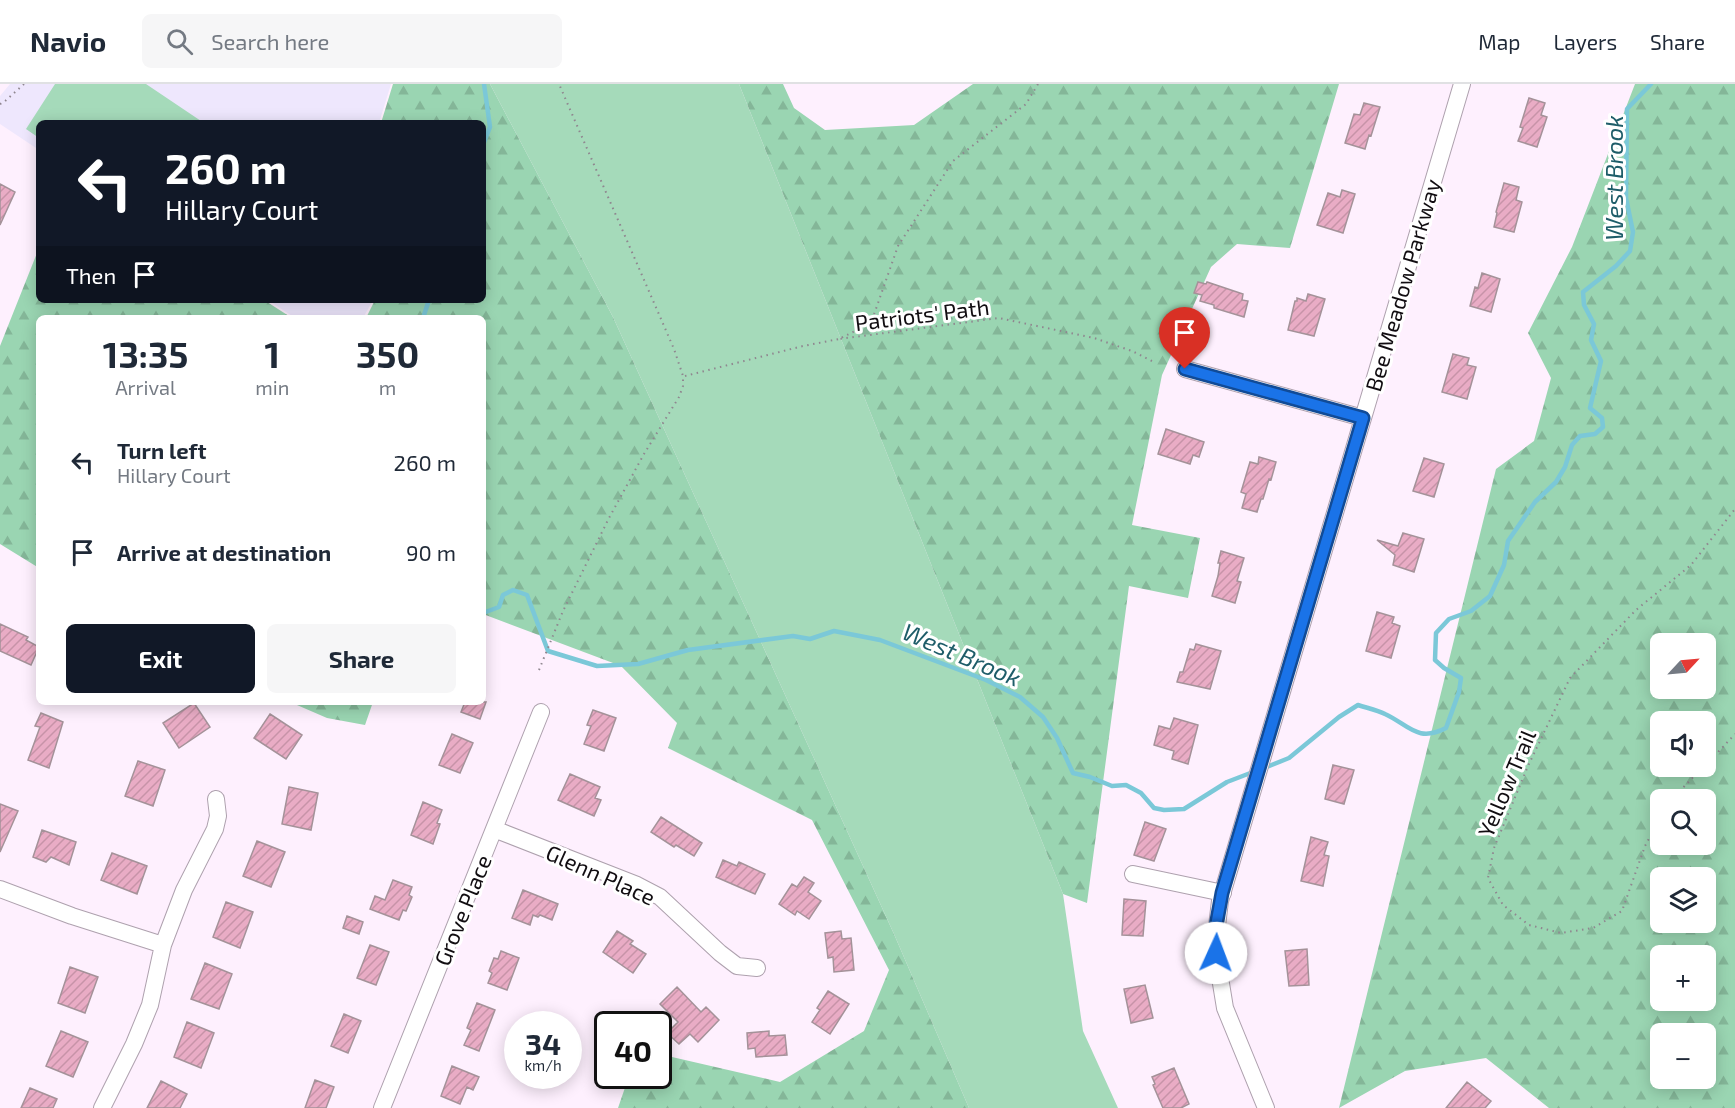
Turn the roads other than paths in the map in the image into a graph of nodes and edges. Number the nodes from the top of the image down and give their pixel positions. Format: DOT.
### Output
graph roads {
  1 [pos="1462,84"];
  2 [pos="1185,369"];
  3 [pos="1363,418"];
  4 [pos="541,712"];
  5 [pos="216,799"];
  6 [pos="494,829"];
  7 [pos="1133,874"];
  8 [pos="0,889"];
  9 [pos="1222,893"];
  10 [pos="163,945"];
  11 [pos="758,968"];
  12 [pos="102,1108"];
  13 [pos="382,1108"];
  14 [pos="1266,1108"];
  1 -- 3 [label="street, Bee Meadow Parkway"];
  2 -- 3 [label="street"];
  3 -- 9 [label="street, Bee Meadow Parkway"];
  4 -- 6 [label="street, Grove Place"];
  5 -- 10 [label="street"];
  6 -- 11 [label="street, Glenn Place"];
  6 -- 13 [label="street, Grove Place"];
  7 -- 9 [label="street"];
  8 -- 10 [label="street"];
  9 -- 14 [label="street, Bee Meadow Parkway"];
  10 -- 12 [label="street"];
}
